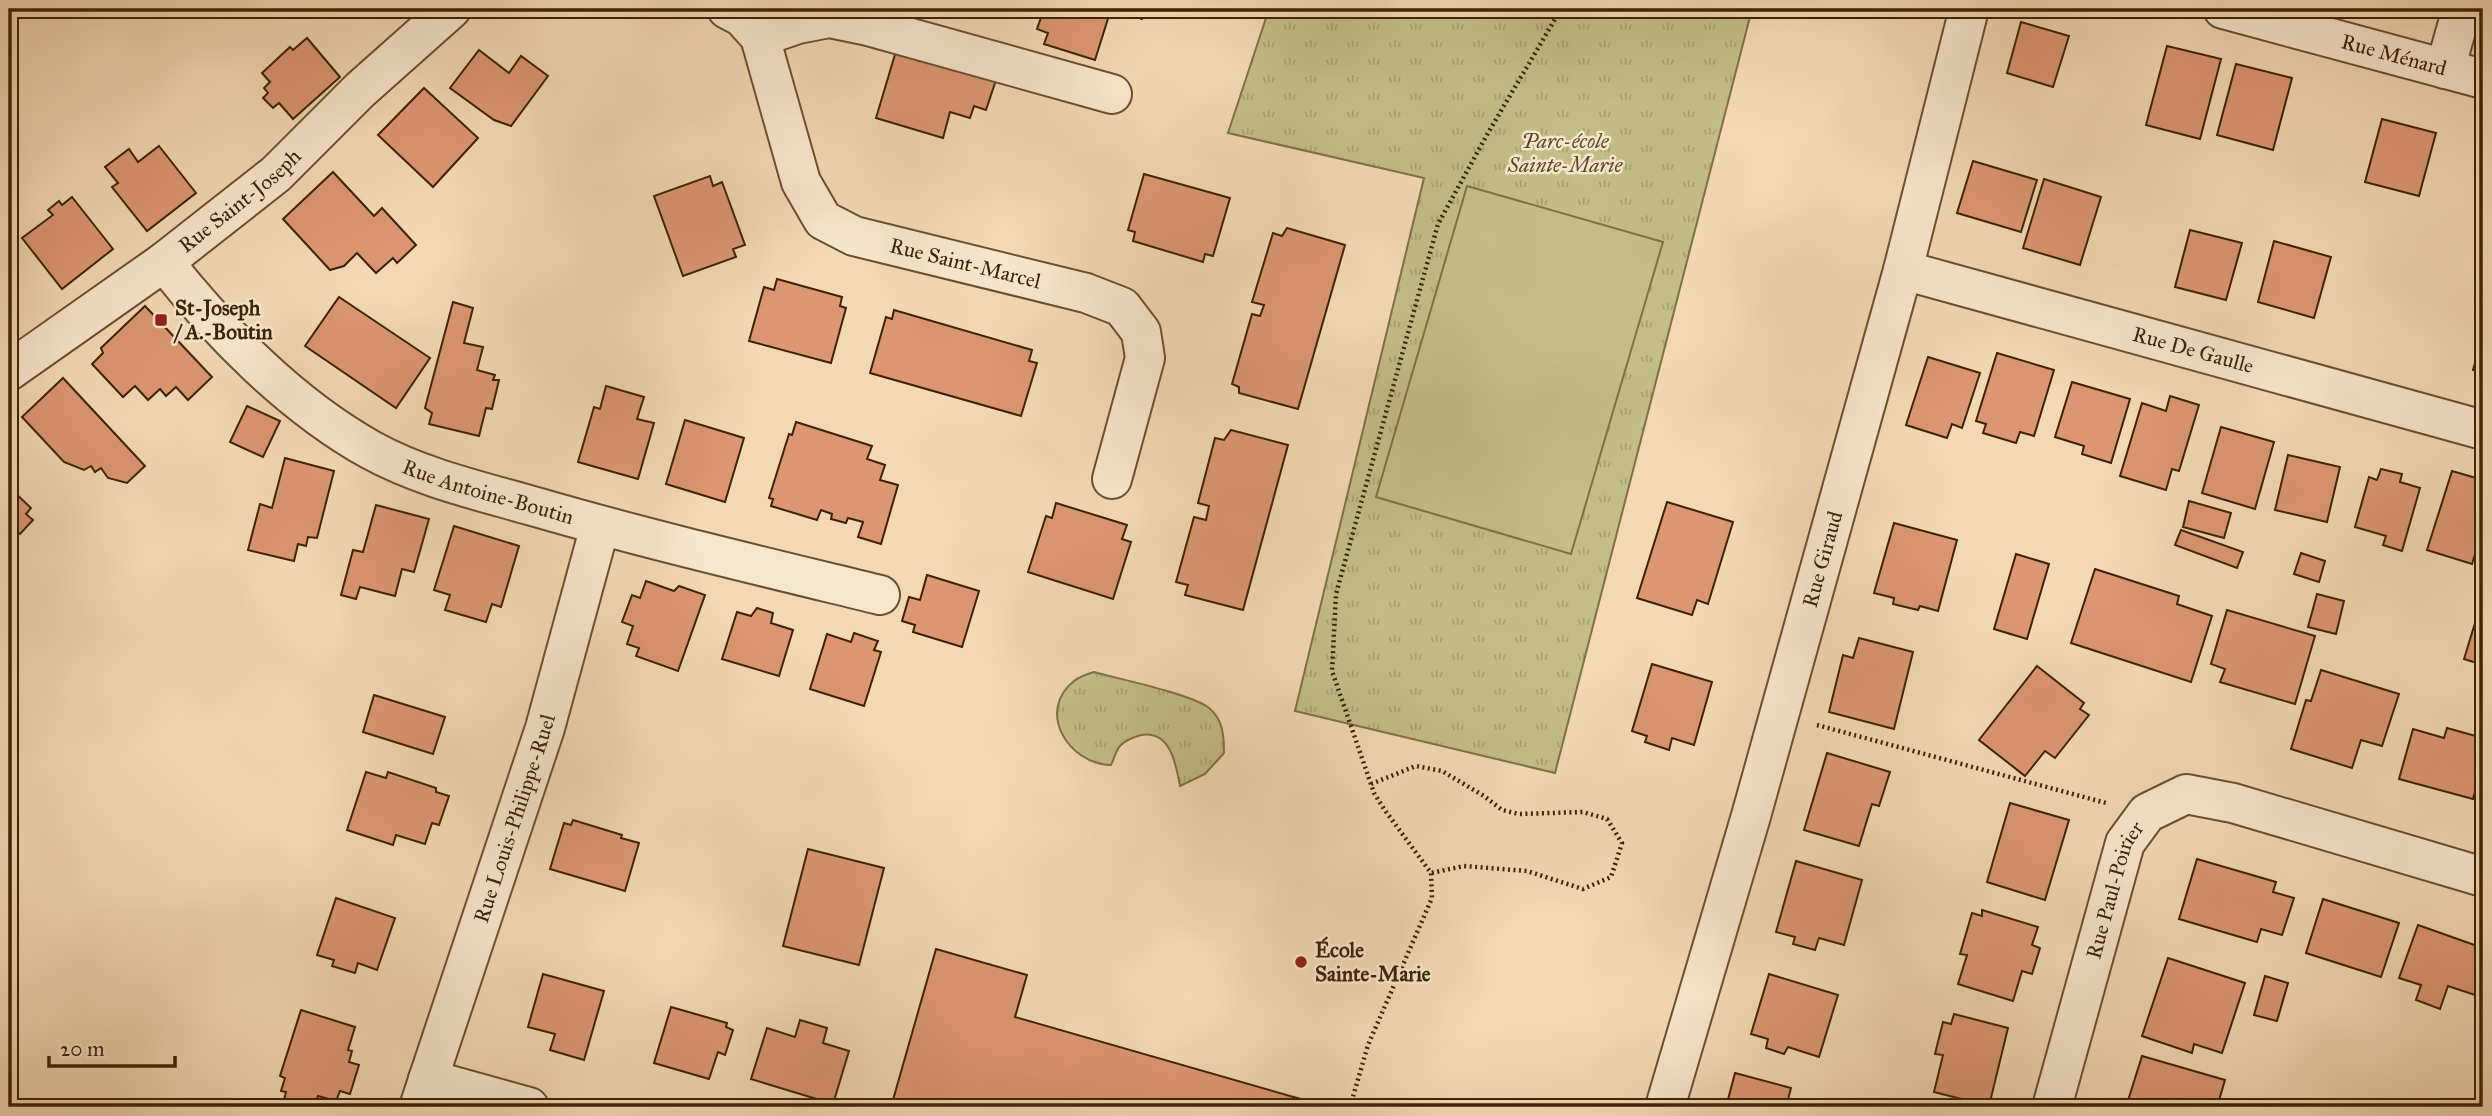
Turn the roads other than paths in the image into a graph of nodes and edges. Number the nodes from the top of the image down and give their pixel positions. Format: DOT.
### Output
graph roads {
  1 [pos="452,9"];
  2 [pos="727,9"];
  3 [pos="1969,9"];
  4 [pos="2223,9"];
  5 [pos="2462,9"];
  6 [pos="760,37"];
  7 [pos="2445,69"];
  8 [pos="2483,79"];
  9 [pos="1112,94"];
  10 [pos="164,262"];
  11 [pos="1903,270"];
  12 [pos="9,371"];
  13 [pos="2483,430"];
  14 [pos="1112,479"];
  15 [pos="600,526"];
  16 [pos="880,595"];
  17 [pos="2483,877"];
  18 [pos="424,1093"];
  19 [pos="529,1107"];
  20 [pos="1665,1107"];
  21 [pos="2052,1107"];
  1 -- 10 [label="street, Rue Saint-Joseph"];
  2 -- 6 [label="street"];
  3 -- 11 [label="street, Rue Giraud"];
  4 -- 7 [label="street, Rue Ménard"];
  5 -- 7 [label="street"];
  6 -- 9 [label="street"];
  6 -- 14 [label="street, Rue Saint-Marcel"];
  7 -- 8 [label="street, Rue Ménard"];
  10 -- 12 [label="street, Rue Saint-Joseph"];
  10 -- 15 [label="street, Rue Antoine-Boutin"];
  11 -- 13 [label="street, Rue De Gaulle"];
  11 -- 20 [label="street, Rue Giraud"];
  15 -- 16 [label="street, Rue Antoine-Boutin"];
  15 -- 18 [label="street, Rue Louis-Philippe-Ruel"];
  17 -- 21 [label="street, Rue Paul-Poirier"];
  18 -- 19 [label="street"];
}
